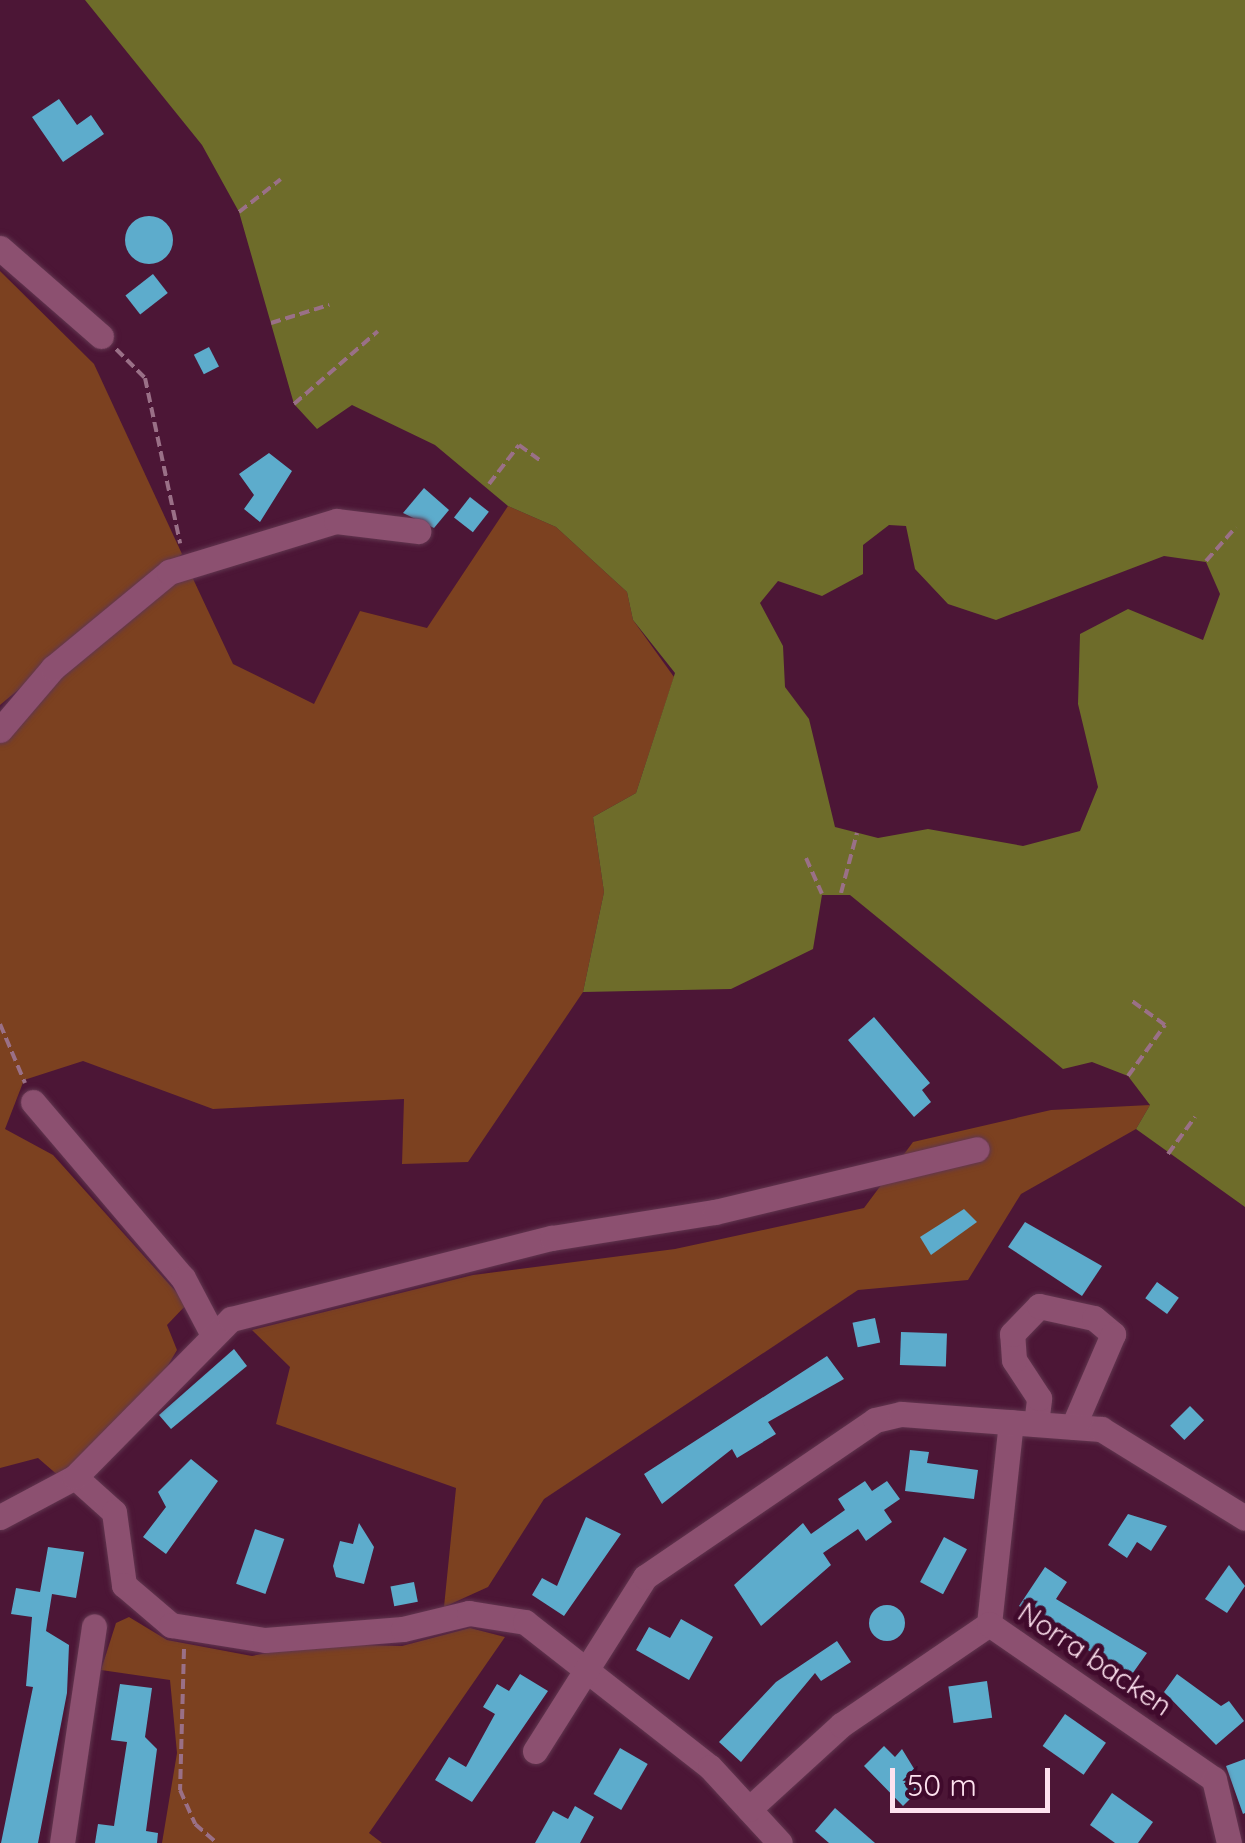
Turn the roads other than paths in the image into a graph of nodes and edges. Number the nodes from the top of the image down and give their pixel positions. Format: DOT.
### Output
graph roads {
  1 [pos="0,248"];
  2 [pos="101,336"];
  3 [pos="418,531"];
  4 [pos="0,730"];
  5 [pos="33,1102"];
  6 [pos="977,1149"];
  7 [pos="212,1331"];
  8 [pos="1024,1423"];
  9 [pos="1073,1427"];
  10 [pos="75,1477"];
  11 [pos="0,1517"];
  12 [pos="1245,1518"];
  13 [pos="990,1624"];
  14 [pos="94,1626"];
  15 [pos="588,1663"];
  16 [pos="536,1751"];
  17 [pos="749,1809"];
  18 [pos="62,1843"];
  19 [pos="780,1843"];
  20 [pos="1229,1843"];
  1 -- 2 [label="street"];
  3 -- 4 [label="street"];
  5 -- 7 [label="street"];
  6 -- 7 [label="street"];
  7 -- 10 [label="street"];
  8 -- 9 [label="street"];
  8 -- 9 [label="street"];
  8 -- 13 [label="street"];
  8 -- 15 [label="street"];
  9 -- 12 [label="street"];
  10 -- 11 [label="street"];
  10 -- 15 [label="street"];
  13 -- 17 [label="street, Norra backen"];
  13 -- 20 [label="street, Norra backen"];
  14 -- 18 [label="street"];
  15 -- 16 [label="street"];
  15 -- 17 [label="street"];
  17 -- 19 [label="street"];
}
